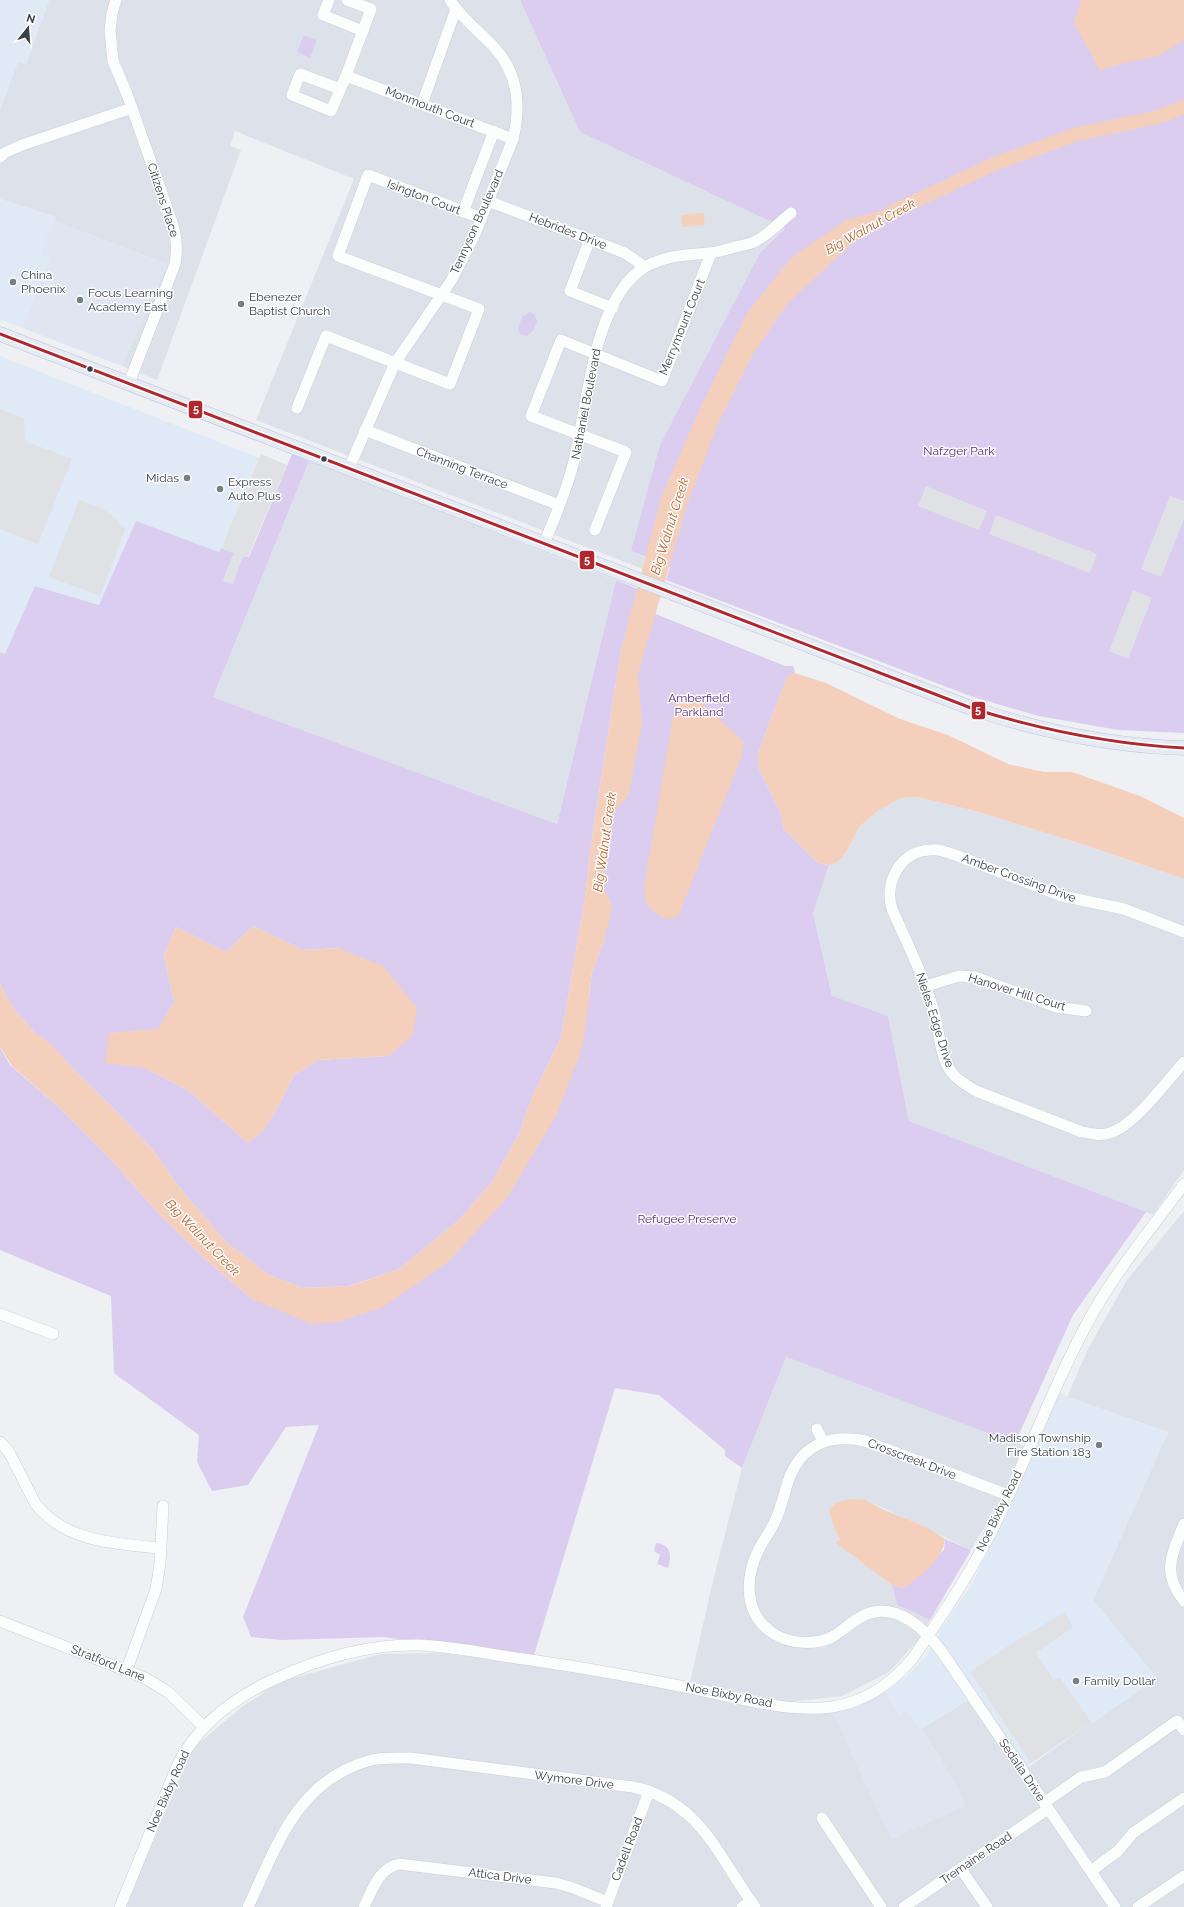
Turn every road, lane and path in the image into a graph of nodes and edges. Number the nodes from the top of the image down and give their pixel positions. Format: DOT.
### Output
graph roads {
  1 [pos="116,0"];
  2 [pos="329,0"];
  3 [pos="346,0"];
  4 [pos="453,4"];
  5 [pos="363,31"];
  6 [pos="346,76"];
  7 [pos="340,89"];
  8 [pos="422,104"];
  9 [pos="132,108"];
  10 [pos="494,131"];
  11 [pos="513,139"];
  12 [pos="0,157"];
  13 [pos="488,201"];
  14 [pos="463,212"];
  15 [pos="791,212"];
  16 [pos="481,218"];
  17 [pos="590,239"];
  18 [pos="711,253"];
  19 [pos="645,267"];
  20 [pos="442,295"];
  21 [pos="612,308"];
  22 [pos="0,334"];
  23 [pos="595,354"];
  24 [pos="395,363"];
  25 [pos="129,383"];
  26 [pos="297,408"];
  27 [pos="365,430"];
  28 [pos="581,435"];
  29 [pos="349,468"];
  30 [pos="559,505"];
  31 [pos="596,530"];
  32 [pos="544,544"];
  33 [pos="1184,748"];
  34 [pos="902,863"];
  35 [pos="1184,932"];
  36 [pos="926,986"];
  37 [pos="1086,1011"];
  38 [pos="1184,1062"];
  39 [pos="1184,1184"];
  40 [pos="0,1314"];
  41 [pos="53,1334"];
  42 [pos="817,1429"];
  43 [pos="0,1442"];
  44 [pos="823,1442"];
  45 [pos="1008,1495"];
  46 [pos="163,1506"];
  47 [pos="1184,1524"];
  48 [pos="161,1548"];
  49 [pos="1184,1601"];
  50 [pos="0,1621"];
  51 [pos="928,1635"];
  52 [pos="127,1669"];
  53 [pos="203,1726"];
  54 [pos="1184,1730"];
  55 [pos="649,1791"];
  56 [pos="1184,1798"];
  57 [pos="1046,1806"];
  58 [pos="822,1818"];
  59 [pos="960,1868"];
  60 [pos="1091,1871"];
  61 [pos="1184,1876"];
  62 [pos="607,1904"];
  63 [pos="749,1905"];
  64 [pos="120,1907"];
  65 [pos="248,1907"];
  66 [pos="364,1907"];
  67 [pos="882,1907"];
  68 [pos="904,1907"];
  69 [pos="987,1907"];
  70 [pos="1116,1907"];
  71 [pos="1138,1907"];
  1 -- 9 [label="street, Citizens Place"];
  2 -- 5 [label="street"];
  3 -- 5 [label="street"];
  4 -- 8 [label="street"];
  4 -- 11 [label="street, Tennyson Boulevard"];
  5 -- 6 [label="street"];
  6 -- 7 [label="street"];
  6 -- 8 [label="street, Monmouth Court"];
  8 -- 10 [label="street, Monmouth Court"];
  9 -- 12 [label="street"];
  9 -- 25 [label="street, Citizens Place"];
  10 -- 11 [label="street, Monmouth Court"];
  10 -- 14 [label="street"];
  11 -- 13 [label="street, Tennyson Boulevard"];
  13 -- 16 [label="street, Tennyson Boulevard"];
  13 -- 17 [label="street, Hebrides Drive"];
  14 -- 16 [label="street, Isington Court"];
  14 -- 20 [label="street, Isington Court"];
  15 -- 18 [label="street, Nathaniel Boulevard"];
  16 -- 20 [label="street, Tennyson Boulevard"];
  17 -- 19 [label="street, Hebrides Drive"];
  17 -- 21 [label="street"];
  18 -- 19 [label="street, Nathaniel Boulevard"];
  18 -- 23 [label="street, Merrymount Court"];
  19 -- 21 [label="street, Nathaniel Boulevard"];
  20 -- 24 [label="street, Tennyson Boulevard"];
  20 -- 24 [label="street"];
  21 -- 23 [label="street, Nathaniel Boulevard"];
  22 -- 25 [label="main road"];
  23 -- 28 [label="street, Nathaniel Boulevard"];
  23 -- 28 [label="street"];
  24 -- 26 [label="street"];
  24 -- 27 [label="street, Tennyson Boulevard"];
  25 -- 29 [label="main road"];
  27 -- 29 [label="street, Tennyson Boulevard"];
  27 -- 30 [label="street, Channing Terrace"];
  28 -- 30 [label="street, Nathaniel Boulevard"];
  28 -- 31 [label="street"];
  29 -- 32 [label="main road"];
  30 -- 32 [label="street, Nathaniel Boulevard"];
  32 -- 33 [label="main road"];
  34 -- 35 [label="street, Amber Crossing Drive"];
  34 -- 36 [label="street, Nieles Edge Drive"];
  36 -- 37 [label="street, Hanover Hill Court"];
  36 -- 38 [label="street, Nieles Edge Drive"];
  39 -- 45 [label="street, Noe Bixby Road"];
  40 -- 41 [label="street"];
  42 -- 44 [label="street"];
  43 -- 48 [label="street"];
  44 -- 45 [label="street, Crosscreek Drive"];
  44 -- 51 [label="street, Crosscreek Drive"];
  45 -- 51 [label="street, Noe Bixby Road"];
  46 -- 48 [label="street"];
  47 -- 49 [label="street"];
  48 -- 52 [label="street"];
  50 -- 52 [label="street, Stratford Lane"];
  51 -- 53 [label="street, Noe Bixby Road"];
  51 -- 57 [label="street, Sedalia Drive"];
  52 -- 53 [label="street, Stratford Lane"];
  53 -- 64 [label="street, Noe Bixby Road"];
  54 -- 57 [label="street, Tremaine Road"];
  55 -- 62 [label="street, Cadell Road"];
  55 -- 63 [label="street, Wymore Drive"];
  55 -- 65 [label="street, Wymore Drive"];
  56 -- 60 [label="street"];
  57 -- 59 [label="street, Tremaine Road"];
  57 -- 60 [label="street, Sedalia Drive"];
  58 -- 67 [label="street"];
  59 -- 68 [label="street, Tremaine Road"];
  59 -- 69 [label="street"];
  60 -- 70 [label="street, Sedalia Drive"];
  61 -- 71 [label="street"];
  62 -- 66 [label="street, Attica Drive"];
}
